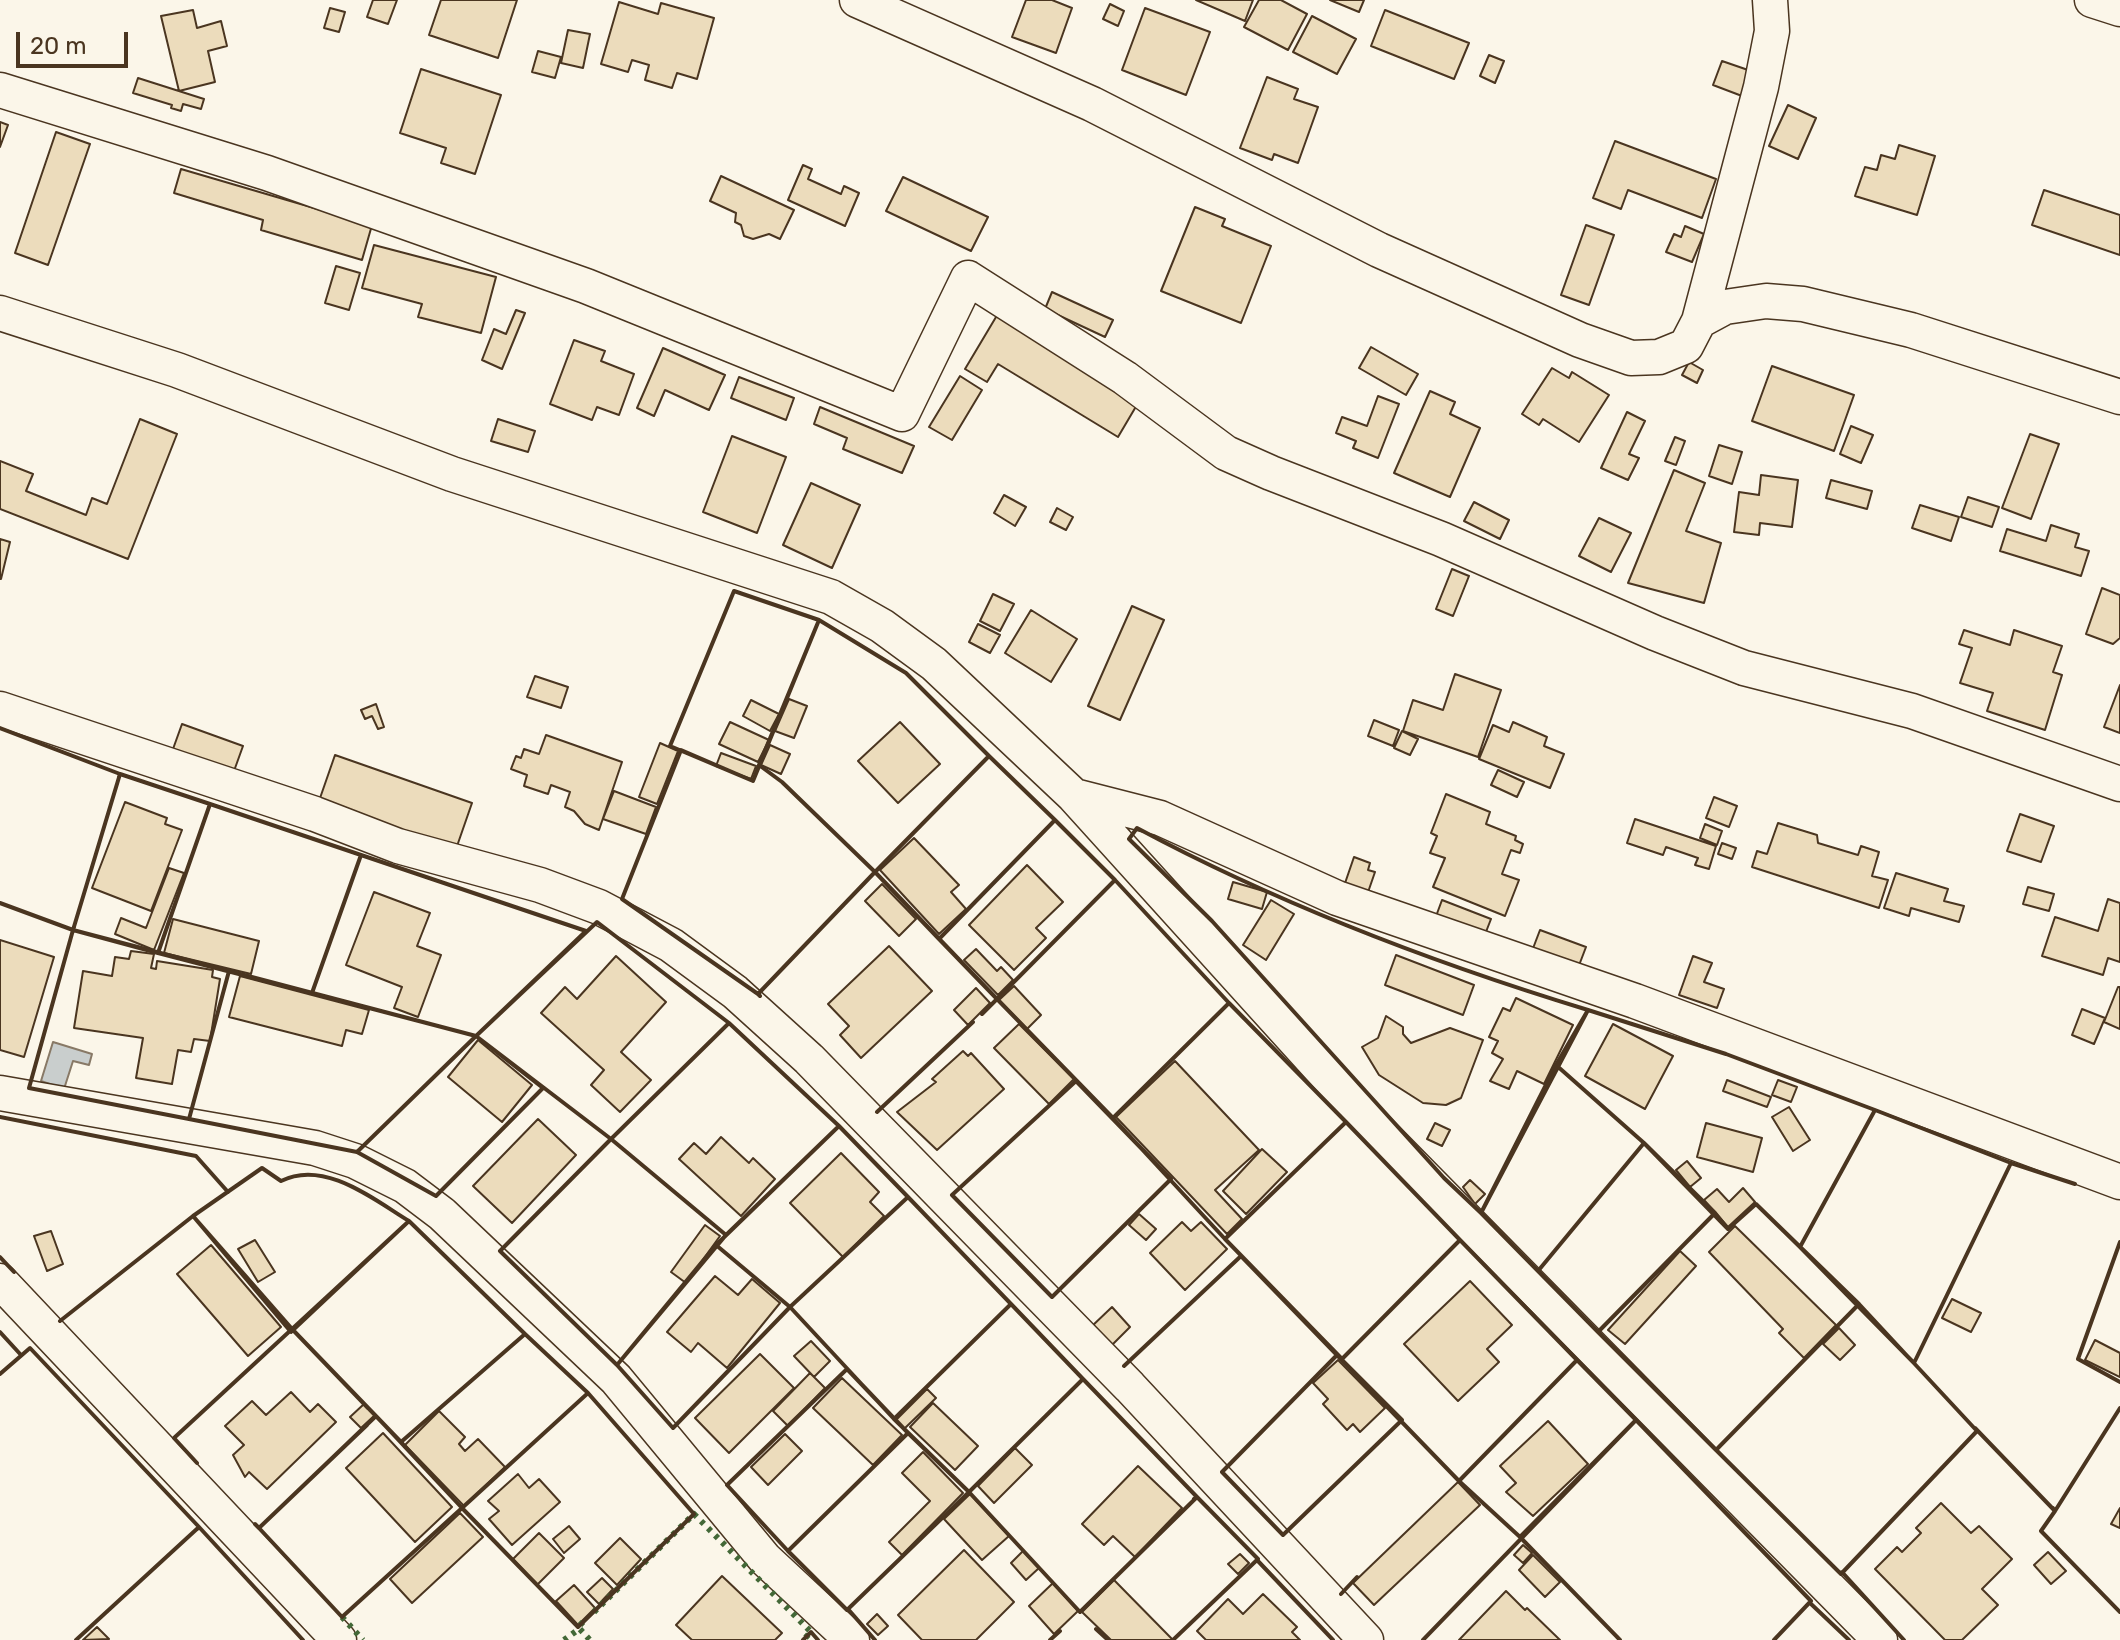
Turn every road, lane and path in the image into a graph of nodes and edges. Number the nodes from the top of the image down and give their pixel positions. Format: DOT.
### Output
graph roads {
  1 [pos="857,0"];
  2 [pos="1770,0"];
  3 [pos="2092,0"];
  4 [pos="2120,9"];
  5 [pos="0,90"];
  6 [pos="0,313"];
  7 [pos="1699,321"];
  8 [pos="2120,397"];
  9 [pos="0,709"];
  10 [pos="2120,784"];
  11 [pos="1074,796"];
  12 [pos="0,1093"];
  13 [pos="2120,1182"];
  14 [pos="0,1281"];
  15 [pos="339,1640"];
  16 [pos="852,1640"];
  17 [pos="1366,1640"];
  18 [pos="1880,1640"];
  1 -- 7 [label="street"];
  2 -- 7 [label="street"];
  3 -- 4 [label="street"];
  5 -- 10 [label="street"];
  6 -- 11 [label="street"];
  7 -- 8 [label="street"];
  9 -- 17 [label="street"];
  11 -- 13 [label="street"];
  11 -- 18 [label="street"];
  12 -- 16 [label="street"];
  14 -- 15 [label="street"];
}
